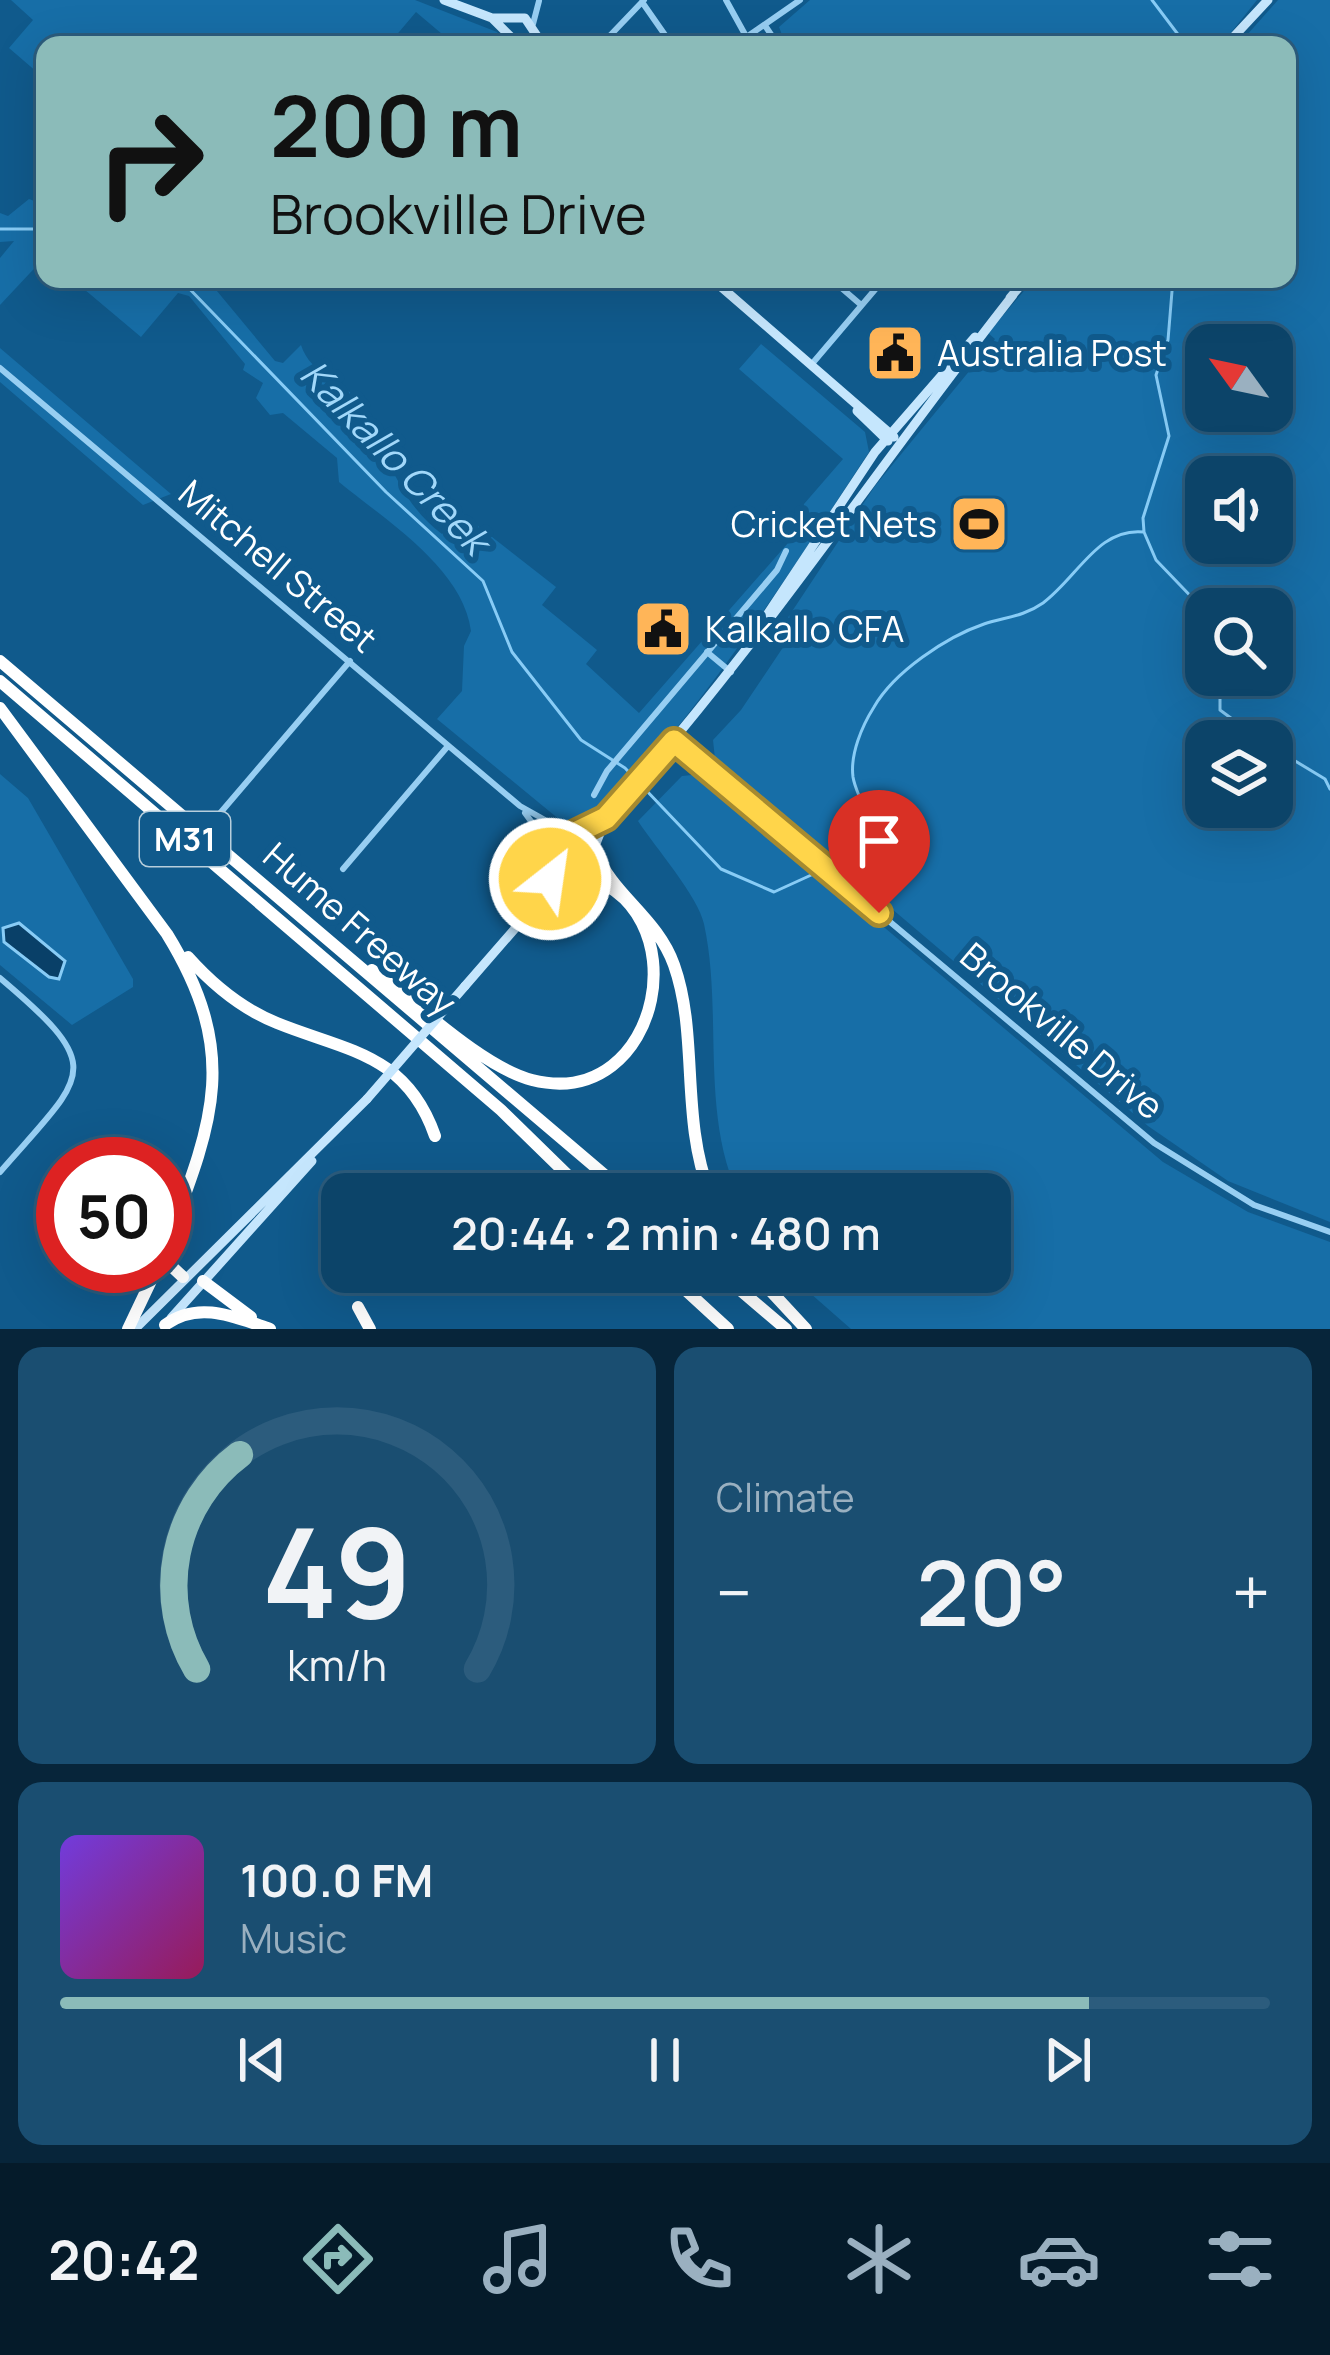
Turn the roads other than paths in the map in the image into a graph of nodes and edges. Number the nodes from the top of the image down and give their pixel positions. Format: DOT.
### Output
graph roads {
  1 [pos="444,0"];
  2 [pos="539,0"];
  3 [pos="726,0"];
  4 [pos="800,0"];
  5 [pos="643,1"];
  6 [pos="1266,2"];
  7 [pos="492,18"];
  8 [pos="518,18"];
  9 [pos="533,26"];
  10 [pos="766,26"];
  11 [pos="508,32"];
  12 [pos="515,36"];
  13 [pos="530,36"];
  14 [pos="538,36"];
  15 [pos="610,36"];
  16 [pos="665,36"];
  17 [pos="746,36"];
  18 [pos="750,36"];
  19 [pos="772,36"];
  20 [pos="1234,36"];
  21 [pos="722,288"];
  22 [pos="842,288"];
  23 [pos="876,288"];
  24 [pos="1019,288"];
  25 [pos="862,305"];
  26 [pos="811,365"];
  27 [pos="0,368"];
  28 [pos="890,440"];
  29 [pos="786,551"];
  30 [pos="707,652"];
  31 [pos="0,661"];
  32 [pos="350,661"];
  33 [pos="732,670"];
  34 [pos="0,681"];
  35 [pos="0,708"];
  36 [pos="674,741"];
  37 [pos="448,746"];
  38 [pos="594,795"];
  39 [pos="520,806"];
  40 [pos="606,818"];
  41 [pos="203,833"];
  42 [pos="572,834"];
  43 [pos="596,849"];
  44 [pos="555,856"];
  45 [pos="343,869"];
  46 [pos="577,875"];
  47 [pos="525,916"];
  48 [pos="306,923"];
  49 [pos="167,934"];
  50 [pos="0,977"];
  51 [pos="368,1099"];
  52 [pos="507,1105"];
  53 [pos="435,1136"];
  54 [pos="0,1172"];
  55 [pos="568,1173"];
  56 [pos="599,1173"];
  57 [pos="704,1173"];
  58 [pos="192,1176"];
  59 [pos="1330,1232"];
  60 [pos="194,1275"];
  61 [pos="146,1293"];
  62 [pos="689,1293"];
  63 [pos="743,1293"];
  64 [pos="773,1293"];
  65 [pos="358,1307"];
  66 [pos="164,1327"];
  67 [pos="131,1329"];
  68 [pos="272,1329"];
  69 [pos="370,1329"];
  70 [pos="728,1329"];
  71 [pos="786,1329"];
  72 [pos="806,1329"];
  1 -- 7 [label="main road"];
  2 -- 8 [label="street"];
  2 -- 9 [label="street"];
  3 -- 17 [label="street"];
  4 -- 10 [label="street"];
  5 -- 15 [label="street"];
  5 -- 16 [label="street"];
  6 -- 20 [label="main road"];
  7 -- 8 [label="main road"];
  7 -- 11 [label="main road"];
  8 -- 9 [label="main road"];
  8 -- 11 [label="main road"];
  9 -- 13 [label="main road"];
  9 -- 14 [label="main road"];
  10 -- 18 [label="street"];
  10 -- 19 [label="street"];
  11 -- 12 [label="main road"];
  21 -- 26 [label="main road"];
  22 -- 25 [label="street"];
  23 -- 25 [label="street"];
  24 -- 28 [label="main road"];
  25 -- 26 [label="street"];
  26 -- 28 [label="main road"];
  27 -- 32 [label="street, Mitchell Street"];
  28 -- 33 [label="main road"];
  29 -- 30 [label="street"];
  30 -- 33 [label="street"];
  30 -- 38 [label="street"];
  31 -- 41 [label="highway, Hume Freeway / M31"];
  32 -- 37 [label="street, Mitchell Street"];
  32 -- 41 [label="street"];
  33 -- 36 [label="main road"];
  34 -- 52 [label="highway, Hume Freeway / M31"];
  35 -- 49 [label="highway"];
  36 -- 40 [label="main road"];
  36 -- 59 [label="street, Brookville Drive"];
  37 -- 39 [label="street, Mitchell Street"];
  37 -- 45 [label="street"];
  39 -- 42 [label="street, Mitchell Street"];
  39 -- 44 [label="street, Mitchell Street"];
  40 -- 42 [label="main road"];
  40 -- 43 [label="main road"];
  41 -- 48 [label="highway, Hume Freeway / M31"];
  42 -- 43 [label="main road"];
  42 -- 44 [label="main road"];
  43 -- 46 [label="main road"];
  43 -- 57 [label="highway"];
  44 -- 46 [label="main road"];
  44 -- 47 [label="main road"];
  46 -- 47 [label="main road"];
  46 -- 48 [label="highway"];
  47 -- 51 [label="main road, bridge"];
  48 -- 52 [label="highway, Hume Freeway / M31"];
  49 -- 53 [label="highway"];
  49 -- 58 [label="highway"];
  50 -- 54 [label="street"];
  51 -- 60 [label="main road"];
  51 -- 60 [label="main road"];
  52 -- 55 [label="highway, Hume Freeway / M31"];
  52 -- 56 [label="highway, Hume Freeway / M31"];
  60 -- 66 [label="main road"];
  60 -- 67 [label="main road"];
  60 -- 68 [label="highway"];
  61 -- 67 [label="highway"];
  62 -- 70 [label="highway"];
  63 -- 71 [label="highway"];
  64 -- 72 [label="highway"];
  65 -- 69 [label="highway"];
  66 -- 68 [label="highway"];
}
